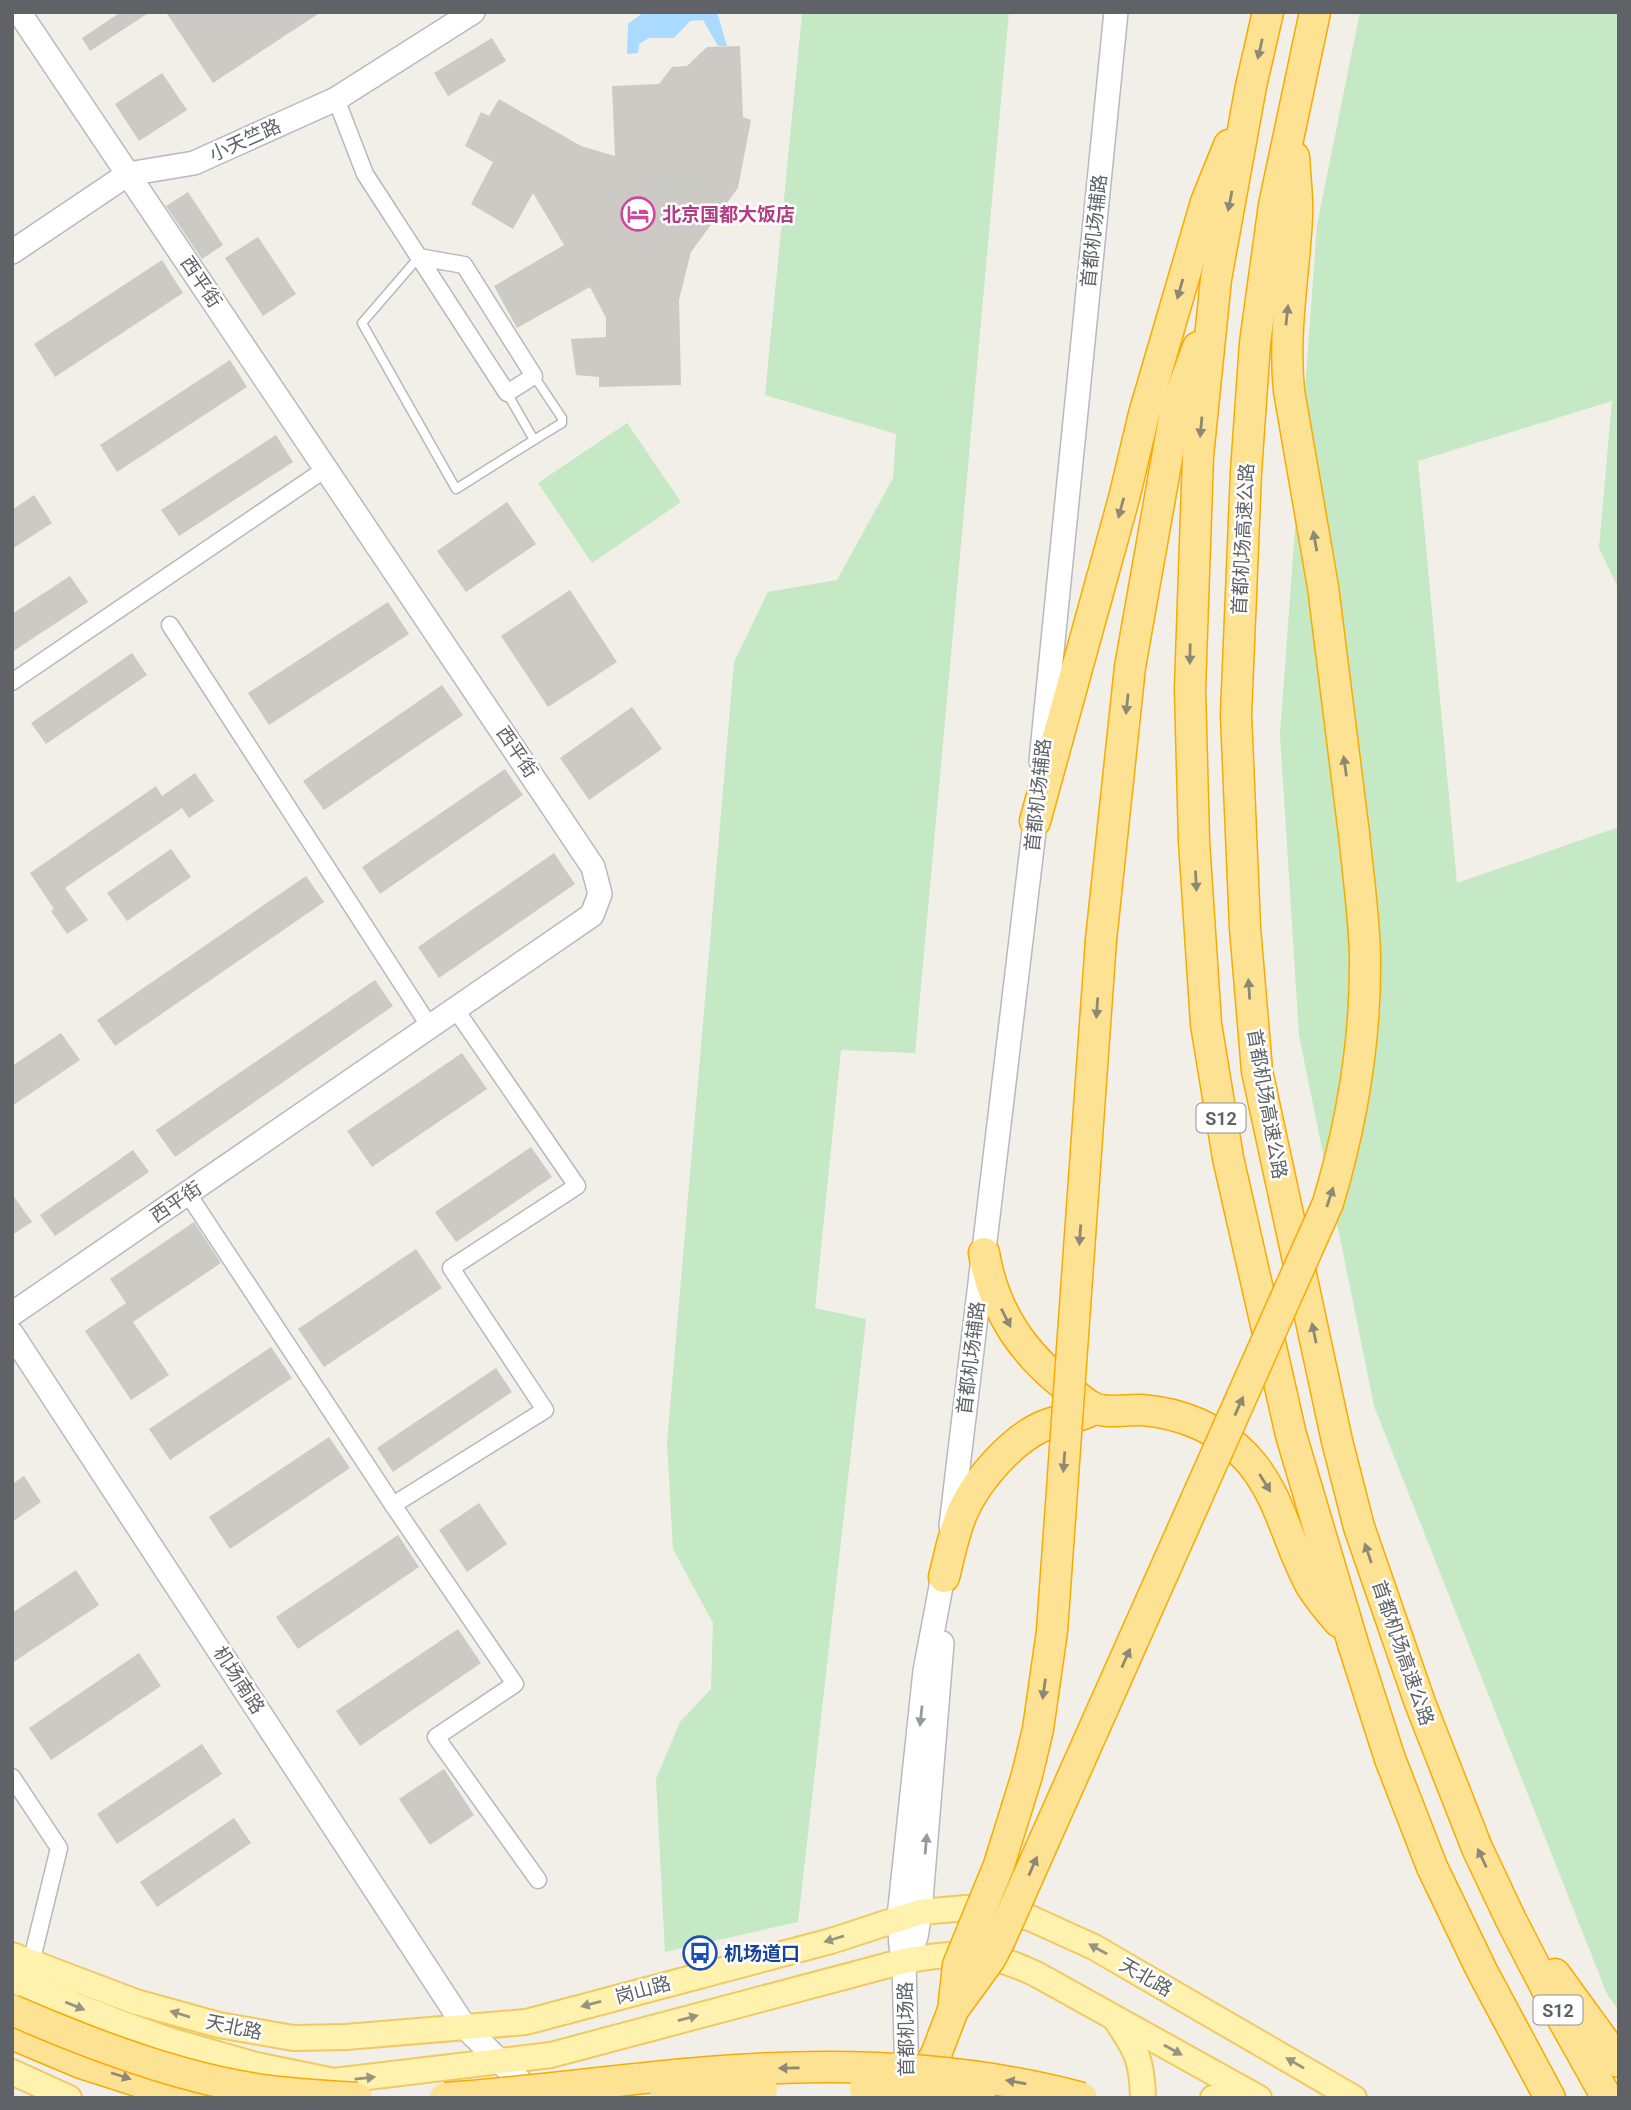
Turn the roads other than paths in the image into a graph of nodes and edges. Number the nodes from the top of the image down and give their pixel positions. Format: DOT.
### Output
graph roads {
  1 [pos="19,12"];
  2 [pos="473,12"];
  3 [pos="1116,12"];
  4 [pos="1268,12"];
  5 [pos="1315,12"];
  6 [pos="1251,86"];
  7 [pos="336,100"];
  8 [pos="1293,112"];
  9 [pos="128,174"];
  10 [pos="12,252"];
  11 [pos="419,257"];
  12 [pos="1216,279"];
  13 [pos="534,376"];
  14 [pos="507,393"];
  15 [pos="534,440"];
  16 [pos="327,468"];
  17 [pos="170,625"];
  18 [pos="12,682"];
  19 [pos="1035,821"];
  20 [pos="456,1010"];
  21 [pos="430,1027"];
  22 [pos="188,1194"];
  23 [pos="984,1254"];
  24 [pos="12,1314"];
  25 [pos="12,1334"];
  26 [pos="1096,1409"];
  27 [pos="393,1504"];
  28 [pos="944,1577"];
  29 [pos="1354,1647"];
  30 [pos="12,1777"];
  31 [pos="538,1880"];
  32 [pos="909,1915"];
  33 [pos="1511,1920"];
  34 [pos="22,1959"];
  35 [pos="904,1961"];
  36 [pos="12,1980"];
  37 [pos="12,2010"];
  38 [pos="953,2011"];
  39 [pos="1114,2016"];
  40 [pos="465,2027"];
  41 [pos="12,2034"];
  42 [pos="503,2062"];
  43 [pos="1619,2062"];
  44 [pos="473,2065"];
  45 [pos="12,2072"];
  46 [pos="346,2089"];
  47 [pos="69,2098"];
  48 [pos="190,2098"];
  49 [pos="240,2098"];
  50 [pos="445,2098"];
  51 [pos="497,2098"];
  52 [pos="537,2098"];
  53 [pos="665,2098"];
  54 [pos="907,2098"];
  55 [pos="913,2098"];
  56 [pos="979,2098"];
  57 [pos="1082,2098"];
  58 [pos="1143,2098"];
  59 [pos="1213,2098"];
  60 [pos="1244,2098"];
  61 [pos="1259,2098"];
  62 [pos="1354,2098"];
  63 [pos="1550,2098"];
  64 [pos="1608,2098"];
  1 -- 9 [label="street, 西平街"];
  2 -- 7 [label="street, 小天竺路"];
  3 -- 19 [label="street, 首都机场辅路"];
  4 -- 6 [label="highway, S12, one-way"];
  5 -- 8 [label="highway, 首都机场高速公路 / S12"];
  6 -- 12 [label="highway, S12, one-way"];
  6 -- 19 [label="highway, one-way"];
  7 -- 9 [label="street, 小天竺路"];
  7 -- 11 [label="street"];
  33 -- 8 [label="highway, 首都机场高速公路 / S12, one-way"];
  38 -- 8 [label="highway, one-way, bridge"];
  9 -- 10 [label="street, 小天竺路"];
  9 -- 16 [label="street, 西平街"];
  11 -- 13 [label="street"];
  11 -- 14 [label="street"];
  11 -- 15 [label="lane"];
  12 -- 29 [label="highway, S12, one-way"];
  12 -- 38 [label="highway, one-way, bridge"];
  13 -- 14 [label="street"];
  13 -- 15 [label="lane"];
  14 -- 15 [label="lane"];
  16 -- 18 [label="street"];
  16 -- 20 [label="street, 西平街"];
  17 -- 21 [label="street"];
  19 -- 23 [label="street, 首都机场辅路"];
  20 -- 21 [label="street, 西平街"];
  20 -- 27 [label="street"];
  21 -- 22 [label="street, 西平街"];
  22 -- 24 [label="street, 西平街"];
  22 -- 27 [label="street"];
  23 -- 26 [label="highway, one-way"];
  23 -- 28 [label="street, 首都机场辅路"];
  25 -- 40 [label="street, 机场南路"];
  26 -- 28 [label="highway"];
  26 -- 29 [label="highway, one-way"];
  27 -- 31 [label="street"];
  28 -- 32 [label="street, 首都机场辅路"];
  29 -- 63 [label="highway, S12"];
  30 -- 34 [label="street"];
  32 -- 35 [label="street, 首都机场路"];
  32 -- 40 [label="main road, 岗山路, one-way"];
  62 -- 32 [label="main road, 天北路, one-way"];
  33 -- 43 [label="highway"];
  33 -- 64 [label="highway, 首都机场高速公路 / S12"];
  40 -- 34 [label="main road, 天北路, one-way"];
  35 -- 39 [label="main road"];
  42 -- 35 [label="main road, 岗山路, one-way"];
  35 -- 54 [label="street, 首都机场路"];
  36 -- 46 [label="main road, 天北路, one-way"];
  37 -- 46 [label="highway, bridge"];
  38 -- 55 [label="highway, bridge"];
  39 -- 58 [label="main road"];
  39 -- 61 [label="main road, one-way"];
  40 -- 42 [label="street"];
  40 -- 44 [label="street"];
  41 -- 48 [label="highway, one-way"];
  42 -- 44 [label="main road, 岗山路"];
  42 -- 52 [label="street"];
  46 -- 44 [label="main road, 天北路, one-way"];
  44 -- 51 [label="street"];
  45 -- 47 [label="main road"];
  46 -- 49 [label="main road, 天北路"];
  57 -- 50 [label="highway, one-way, bridge"];
  53 -- 56 [label="highway, bridge"];
  59 -- 60 [label="main road"];
}
